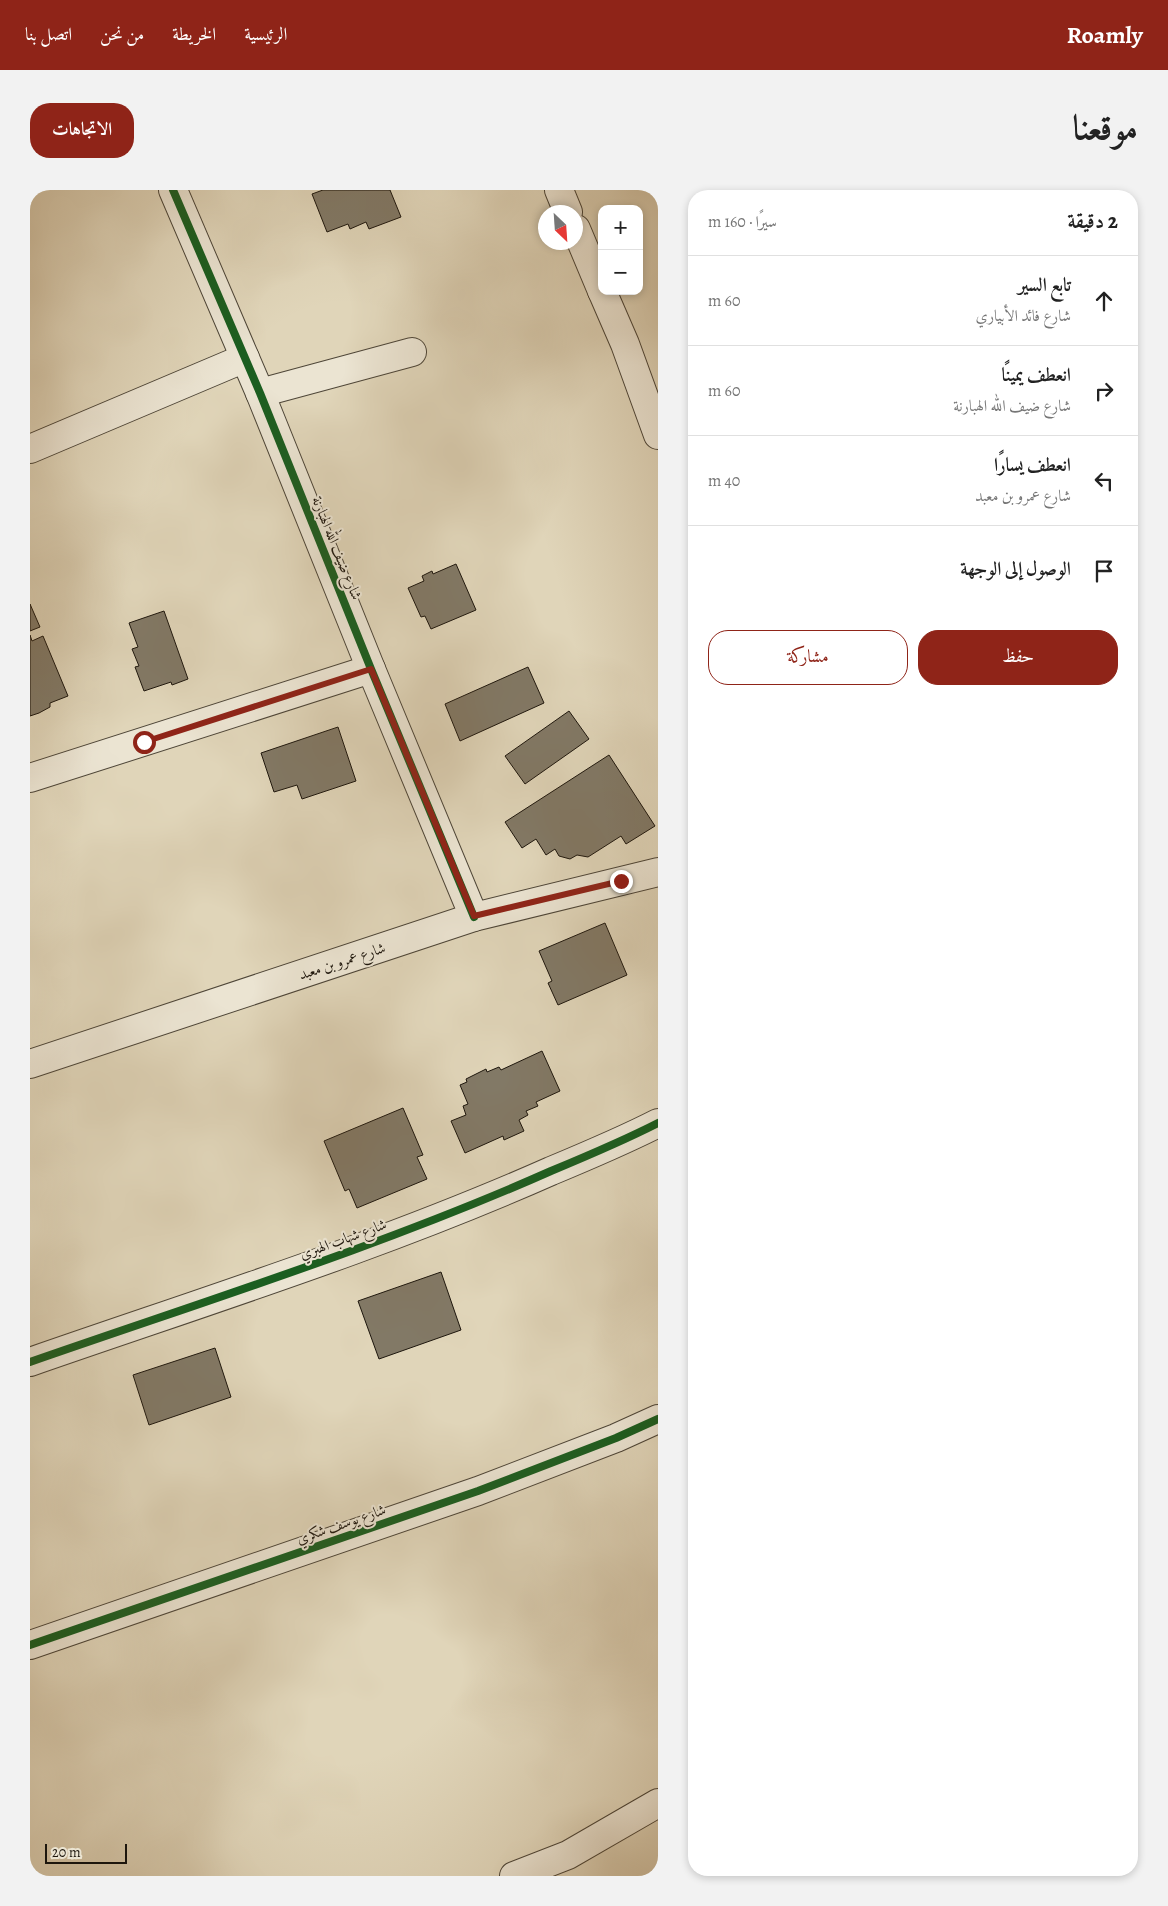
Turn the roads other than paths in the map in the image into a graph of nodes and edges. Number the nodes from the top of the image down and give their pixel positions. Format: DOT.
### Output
graph roads {
  1 [pos="173,190"];
  2 [pos="558,190"];
  3 [pos="565,205"];
  4 [pos="583,246"];
  5 [pos="598,282"];
  6 [pos="604,295"];
  7 [pos="412,352"];
  8 [pos="245,358"];
  9 [pos="260,393"];
  10 [pos="658,435"];
  11 [pos="30,449"];
  12 [pos="371,669"];
  13 [pos="30,778"];
  14 [pos="658,872"];
  15 [pos="474,916"];
  16 [pos="30,1064"];
  17 [pos="658,1123"];
  18 [pos="30,1362"];
  19 [pos="658,1419"];
  20 [pos="30,1645"];
  21 [pos="658,1803"];
  22 [pos="572,1865"];
  23 [pos="514,1876"];
  1 -- 8 [label="street, شارع ضيف الله الهبارنة"];
  2 -- 3 [label="street"];
  4 -- 5 [label="street"];
  6 -- 10 [label="street"];
  7 -- 9 [label="street"];
  8 -- 9 [label="street, شارع ضيف الله الهبارنة"];
  8 -- 11 [label="street"];
  9 -- 12 [label="street, شارع ضيف الله الهبارنة"];
  12 -- 13 [label="street"];
  12 -- 15 [label="street, شارع ضيف الله الهبارنة"];
  14 -- 15 [label="street, شارع عمرو بن معبد"];
  15 -- 16 [label="street, شارع عمرو بن معبد"];
  17 -- 18 [label="street, شارع شهاب الهبري"];
  19 -- 20 [label="street, شارع يوسف شكري"];
  21 -- 22 [label="street"];
  22 -- 23 [label="street"];
}
